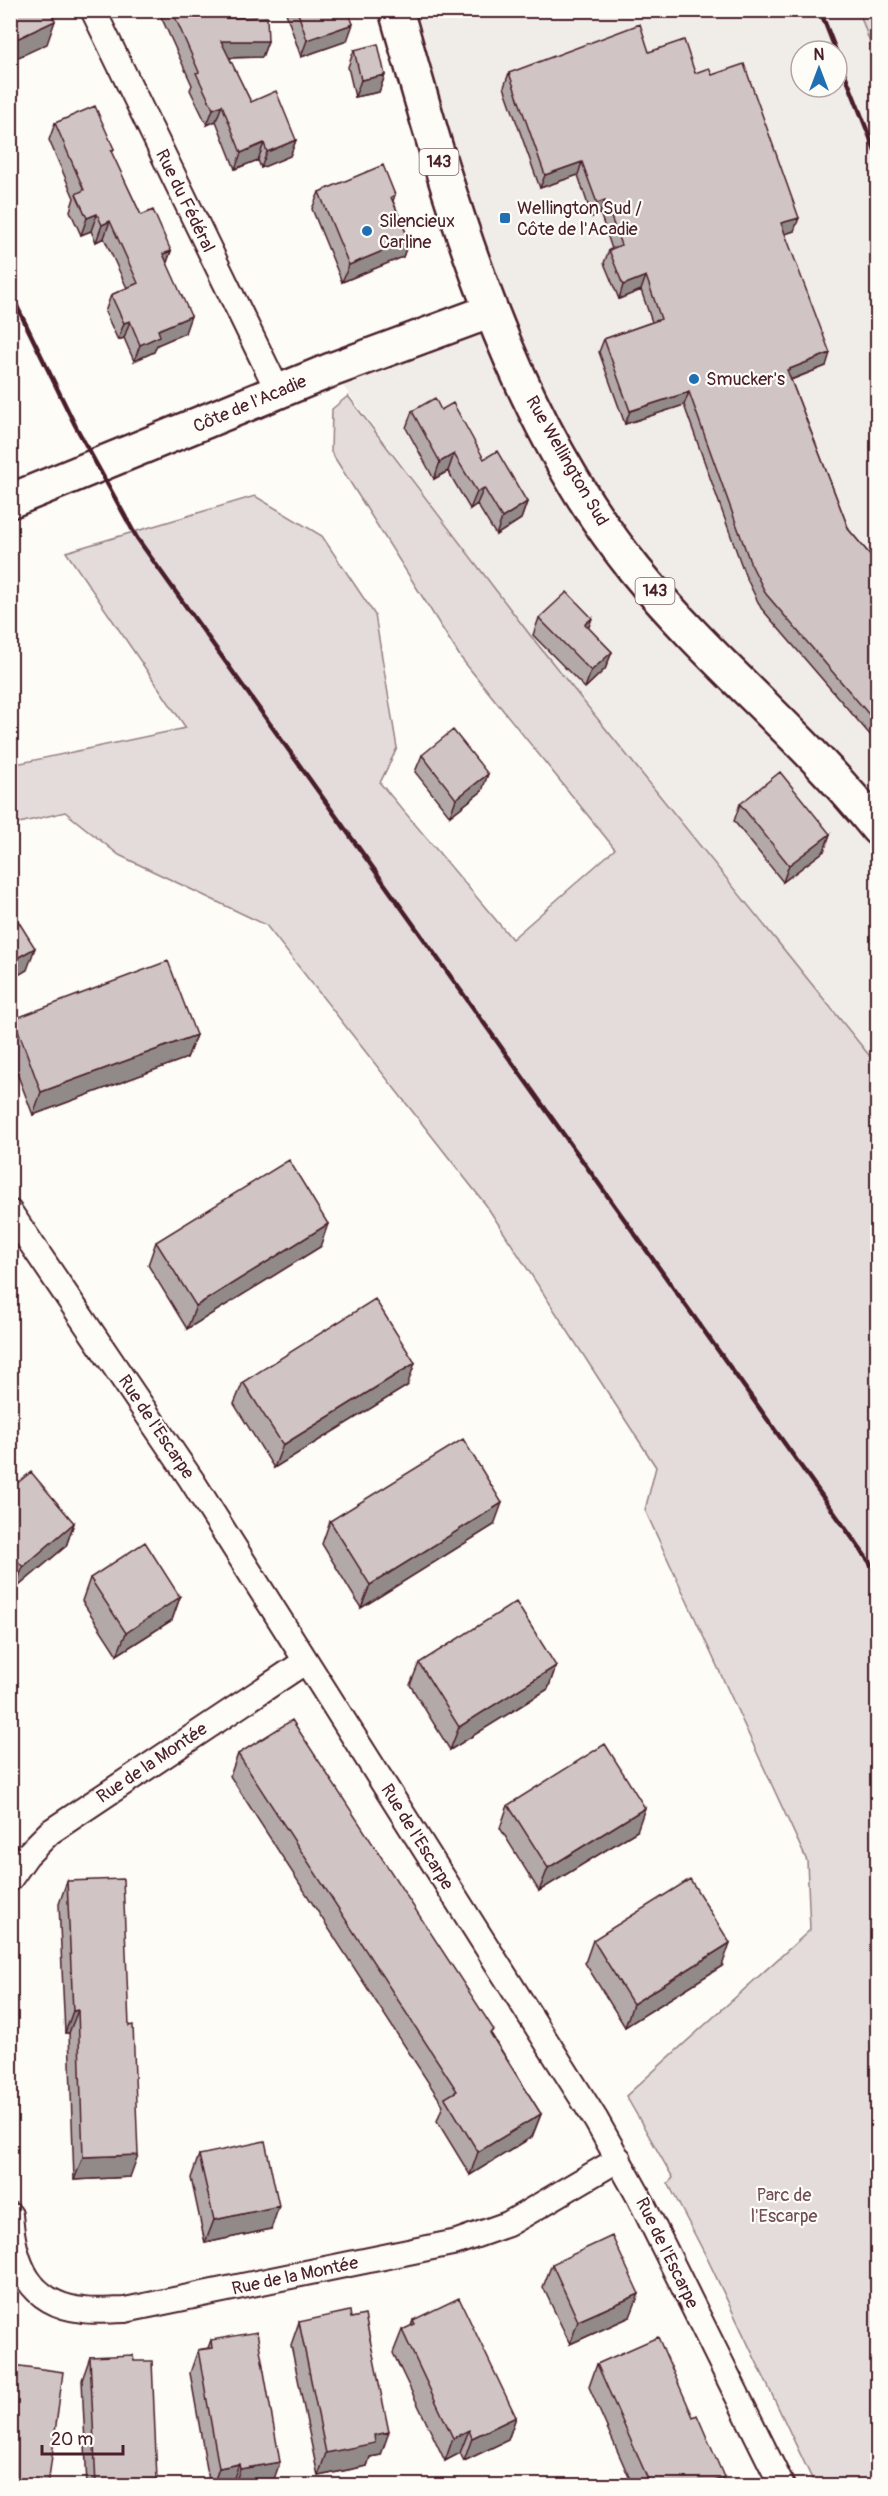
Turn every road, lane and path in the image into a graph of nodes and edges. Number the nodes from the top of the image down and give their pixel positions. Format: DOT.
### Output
graph roads {
  1 [pos="93,10"];
  2 [pos="396,10"];
  3 [pos="491,311"];
  4 [pos="278,392"];
  5 [pos="10,501"];
  6 [pos="878,830"];
  7 [pos="10,1212"];
  8 [pos="306,1661"];
  9 [pos="10,1879"];
  10 [pos="619,2159"];
  11 [pos="10,2216"];
  12 [pos="782,2486"];
  1 -- 4 [label="street, Rue du Fédéral"];
  2 -- 3 [label="main road, Rue Wellington Sud / 143"];
  3 -- 4 [label="main road, Côte de l'Acadie"];
  3 -- 6 [label="main road, Rue Wellington Sud / 143"];
  4 -- 5 [label="main road, Côte de l'Acadie"];
  7 -- 8 [label="street, Rue de l'Escarpe"];
  8 -- 9 [label="street, Rue de la Montée"];
  8 -- 10 [label="street, Rue de l'Escarpe"];
  10 -- 11 [label="street, Rue de la Montée"];
  10 -- 12 [label="street, Rue de l'Escarpe"];
}
